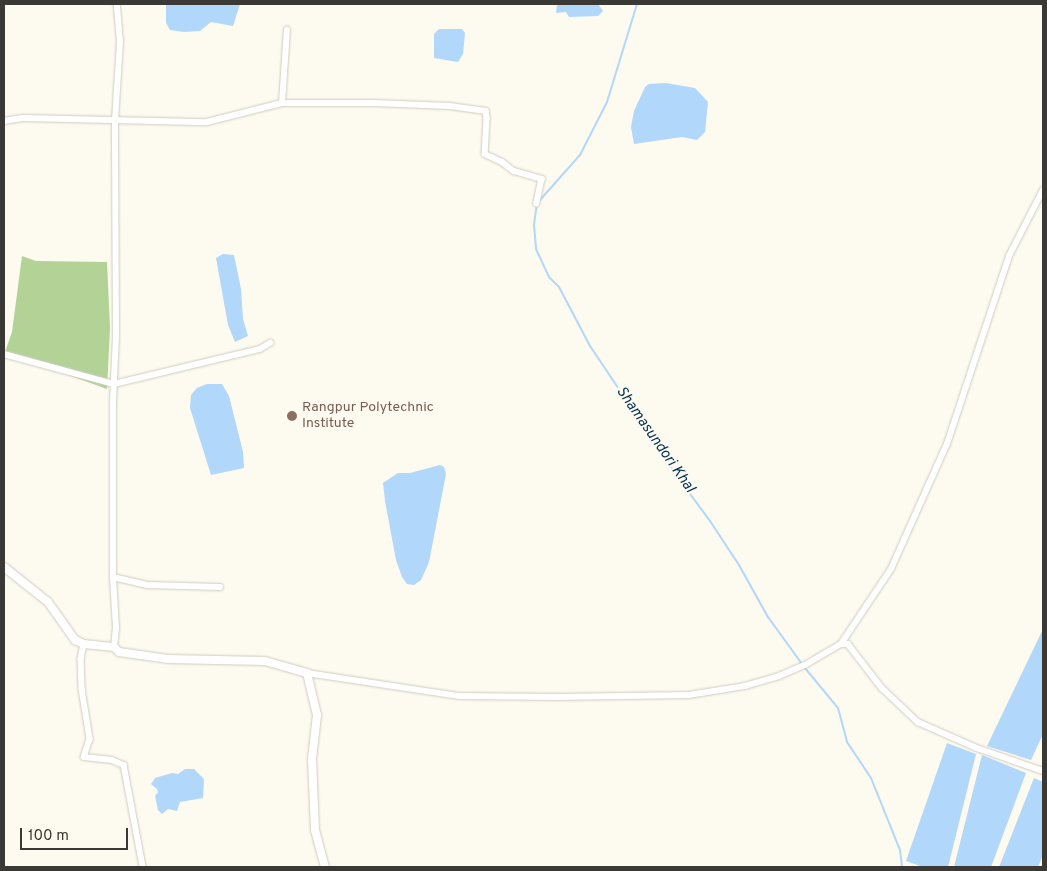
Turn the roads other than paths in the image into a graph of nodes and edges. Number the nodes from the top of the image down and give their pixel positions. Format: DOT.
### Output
graph roads {
  1 [pos="117,4"];
  2 [pos="287,30"];
  3 [pos="282,103"];
  4 [pos="4,121"];
  5 [pos="115,121"];
  6 [pos="1043,190"];
  7 [pos="537,203"];
  8 [pos="270,343"];
  9 [pos="4,354"];
  10 [pos="114,384"];
  11 [pos="4,567"];
  12 [pos="113,577"];
  13 [pos="220,587"];
  14 [pos="84,644"];
  15 [pos="841,644"];
  16 [pos="114,647"];
  17 [pos="307,673"];
  18 [pos="1043,771"];
  19 [pos="143,867"];
  20 [pos="325,867"];
  1 -- 5 [label="street"];
  2 -- 3 [label="street"];
  3 -- 5 [label="street"];
  3 -- 7 [label="street"];
  4 -- 5 [label="street"];
  5 -- 10 [label="street"];
  6 -- 15 [label="street"];
  8 -- 10 [label="street"];
  9 -- 10 [label="street"];
  10 -- 12 [label="street"];
  11 -- 14 [label="main road"];
  12 -- 13 [label="street"];
  12 -- 16 [label="street"];
  14 -- 16 [label="main road"];
  14 -- 19 [label="street"];
  15 -- 17 [label="street"];
  15 -- 18 [label="street"];
  16 -- 17 [label="main road"];
  17 -- 20 [label="main road"];
}
